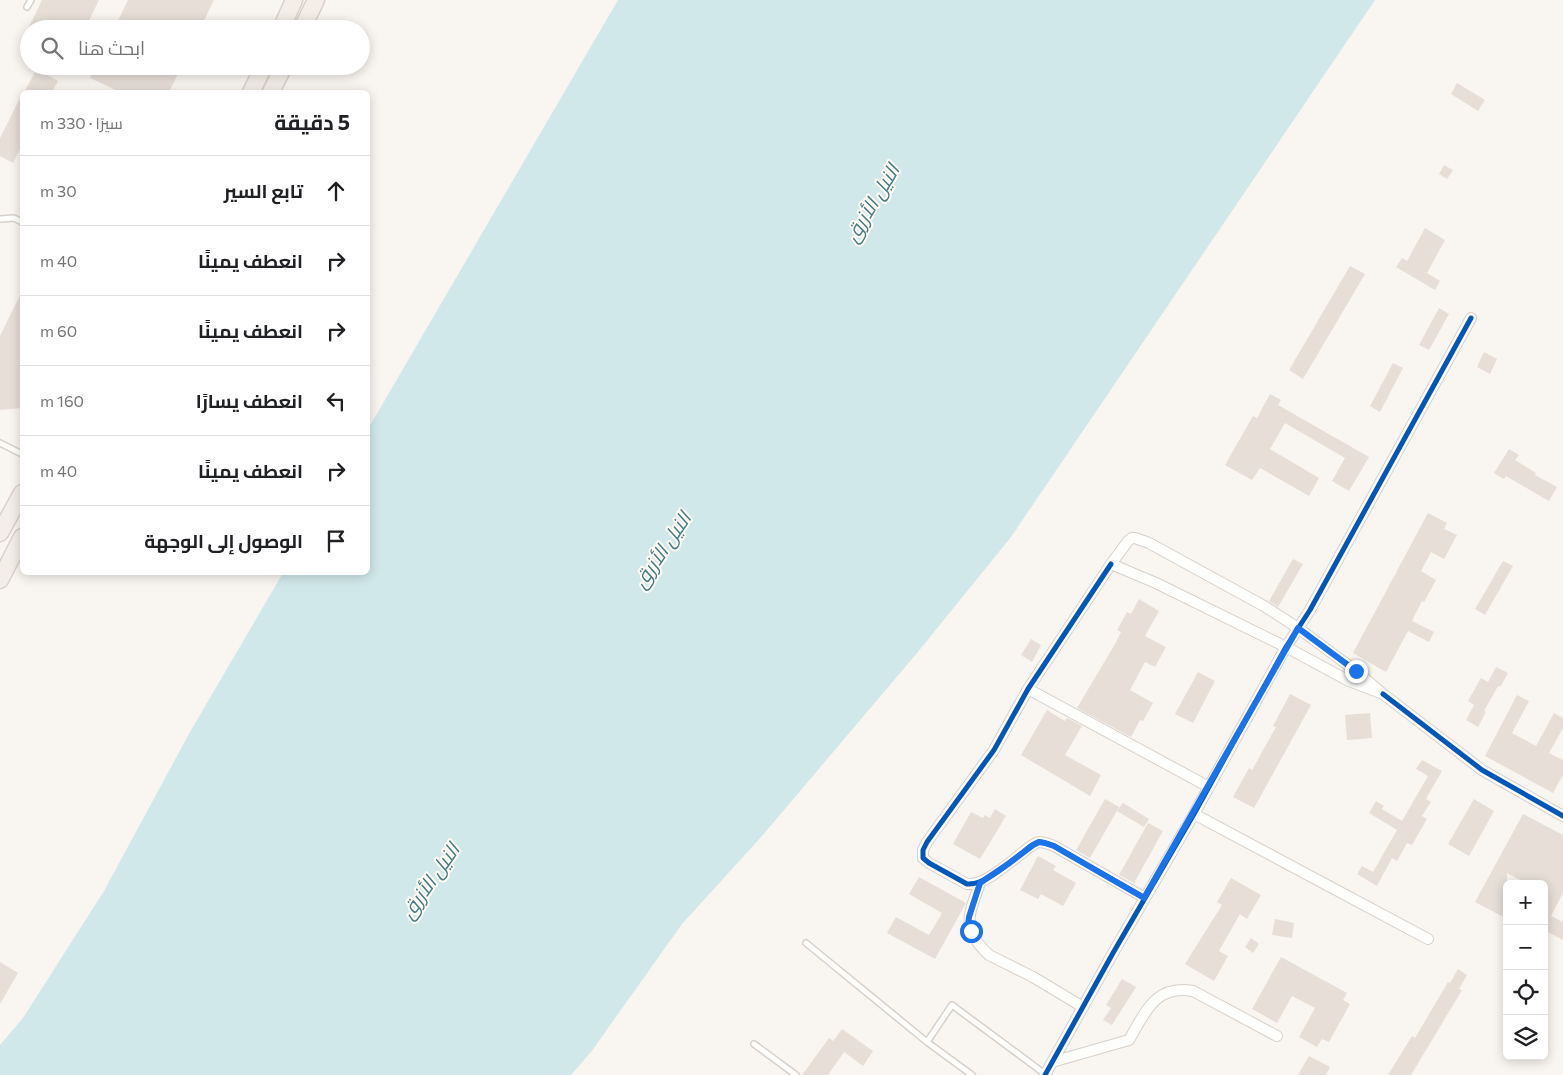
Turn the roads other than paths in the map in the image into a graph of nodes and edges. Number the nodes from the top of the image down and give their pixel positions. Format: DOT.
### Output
graph roads {
  1 [pos="31,0"];
  2 [pos="294,0"];
  3 [pos="316,0"];
  4 [pos="27,7"];
  5 [pos="285,20"];
  6 [pos="306,20"];
  7 [pos="260,75"];
  8 [pos="280,75"];
  9 [pos="252,90"];
  10 [pos="272,90"];
  11 [pos="0,219"];
  12 [pos="20,221"];
  13 [pos="1471,318"];
  14 [pos="0,443"];
  15 [pos="20,453"];
  16 [pos="20,497"];
  17 [pos="0,532"];
  18 [pos="20,542"];
  19 [pos="1111,564"];
  20 [pos="0,580"];
  21 [pos="1298,628"];
  22 [pos="1286,647"];
  23 [pos="1028,689"];
  24 [pos="1383,694"];
  25 [pos="1208,787"];
  26 [pos="1194,814"];
  27 [pos="1563,816"];
  28 [pos="980,883"];
  29 [pos="1144,898"];
  30 [pos="1428,939"];
  31 [pos="806,943"];
  32 [pos="1083,1007"];
  33 [pos="1277,1036"];
  34 [pos="927,1042"];
  35 [pos="754,1044"];
  36 [pos="1052,1062"];
  37 [pos="1045,1074"];
  38 [pos="796,1075"];
  39 [pos="972,1075"];
  1 -- 4 [label="lane"];
  2 -- 5 [label="main road"];
  3 -- 6 [label="main road"];
  7 -- 9 [label="main road"];
  8 -- 10 [label="main road"];
  11 -- 12 [label="lane"];
  13 -- 21 [label="street"];
  14 -- 15 [label="lane"];
  16 -- 17 [label="main road"];
  18 -- 20 [label="main road"];
  19 -- 21 [label="street"];
  19 -- 22 [label="street"];
  19 -- 23 [label="street"];
  21 -- 22 [label="street"];
  21 -- 24 [label="street"];
  22 -- 24 [label="street"];
  22 -- 25 [label="street"];
  23 -- 25 [label="street"];
  23 -- 28 [label="street"];
  24 -- 27 [label="street"];
  25 -- 26 [label="street"];
  26 -- 29 [label="street"];
  26 -- 30 [label="street"];
  28 -- 29 [label="street"];
  28 -- 32 [label="street"];
  29 -- 32 [label="street"];
  31 -- 34 [label="lane"];
  32 -- 36 [label="street"];
  33 -- 36 [label="street"];
  34 -- 37 [label="lane"];
  34 -- 39 [label="lane"];
  35 -- 38 [label="lane"];
  36 -- 37 [label="street"];
}
